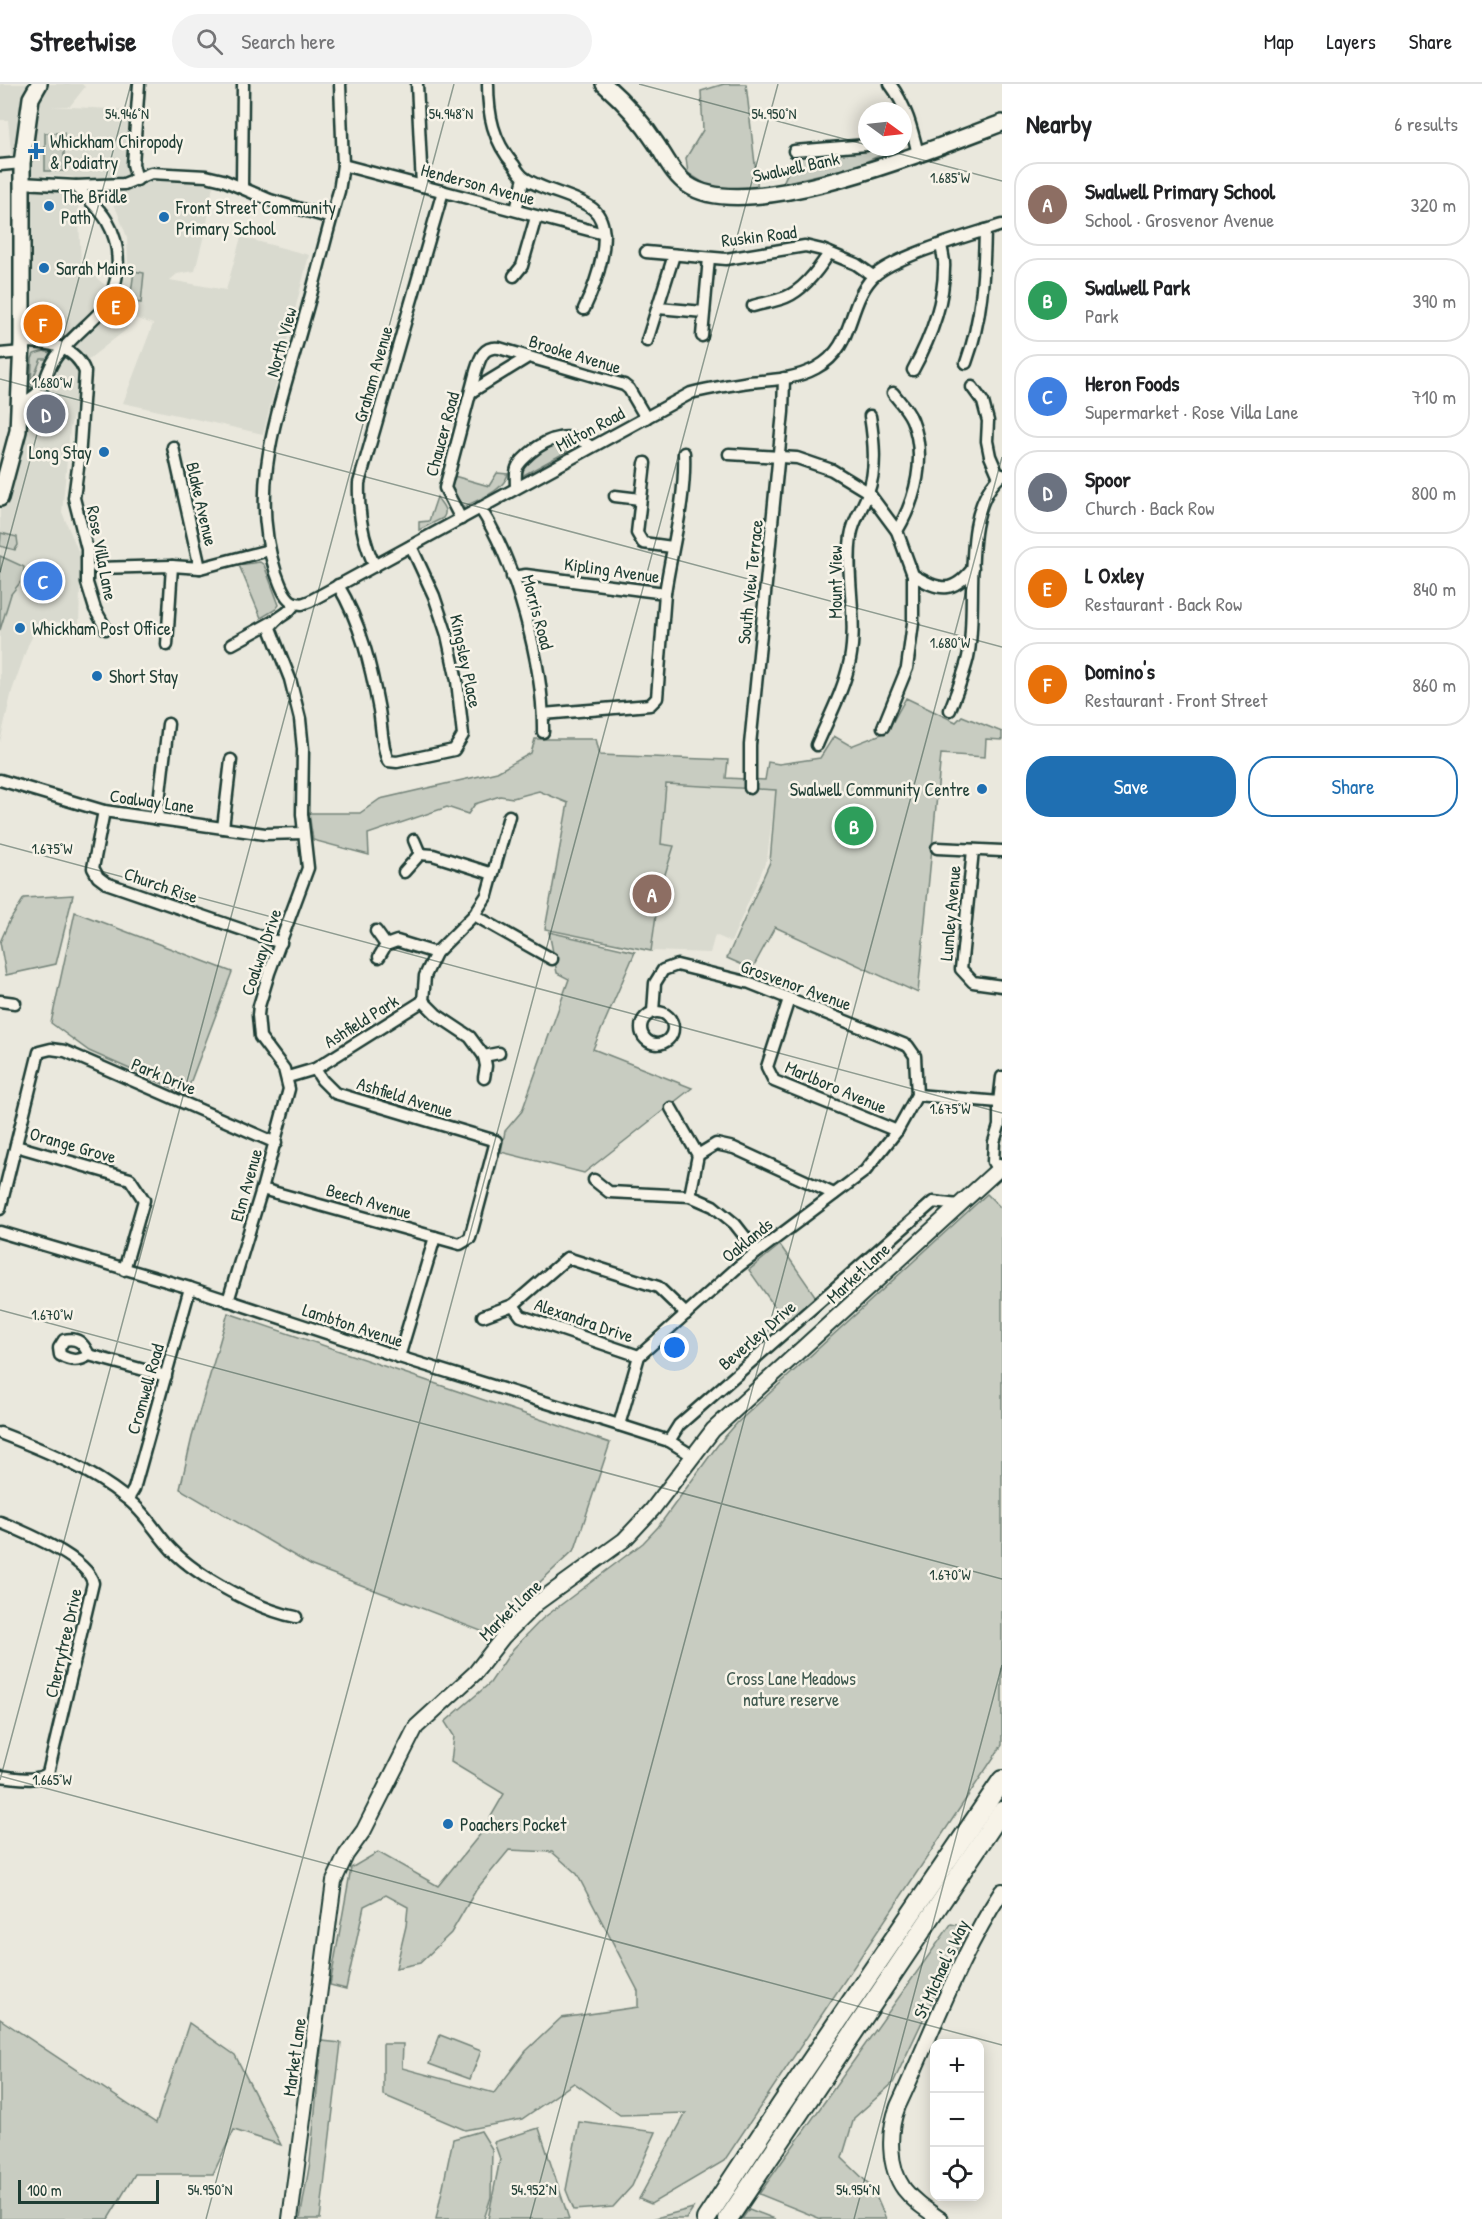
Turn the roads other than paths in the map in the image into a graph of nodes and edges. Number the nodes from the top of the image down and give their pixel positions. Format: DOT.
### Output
graph roads {
  1 [pos="138,84"];
  2 [pos="243,84"];
  3 [pos="340,84"];
  4 [pos="417,84"];
  5 [pos="488,84"];
  6 [pos="604,84"];
  7 [pos="890,84"];
  8 [pos="36,85"];
  9 [pos="902,102"];
  10 [pos="1002,123"];
  11 [pos="912,144"];
  12 [pos="858,146"];
  13 [pos="794,151"];
  14 [pos="918,154"];
  15 [pos="22,163"];
  16 [pos="0,165"];
  17 [pos="343,165"];
  18 [pos="524,178"];
  19 [pos="137,180"];
  20 [pos="21,183"];
  21 [pos="76,186"];
  22 [pos="422,186"];
  23 [pos="242,187"];
  24 [pos="442,191"];
  25 [pos="516,210"];
  26 [pos="536,217"];
  27 [pos="331,218"];
  28 [pos="1002,225"];
  29 [pos="985,230"];
  30 [pos="604,234"];
  31 [pos="941,245"];
  32 [pos="646,252"];
  33 [pos="829,253"];
  34 [pos="674,255"];
  35 [pos="709,258"];
  36 [pos="514,276"];
  37 [pos="873,276"];
  38 [pos="753,306"];
  39 [pos="658,308"];
  40 [pos="584,309"];
  41 [pos="704,312"];
  42 [pos="702,336"];
  43 [pos="647,341"];
  44 [pos="22,347"];
  45 [pos="64,347"];
  46 [pos="0,354"];
  47 [pos="481,355"];
  48 [pos="528,357"];
  49 [pos="966,363"];
  50 [pos="913,370"];
  51 [pos="784,378"];
  52 [pos="972,387"];
  53 [pos="471,392"];
  54 [pos="893,393"];
  55 [pos="20,404"];
  56 [pos="870,416"];
  57 [pos="646,418"];
  58 [pos="173,447"];
  59 [pos="591,447"];
  60 [pos="684,453"];
  61 [pos="729,454"];
  62 [pos="779,456"];
  63 [pos="645,463"];
  64 [pos="1000,476"];
  65 [pos="516,487"];
  66 [pos="868,492"];
  67 [pos="615,496"];
  68 [pos="0,498"];
  69 [pos="640,498"];
  70 [pos="480,508"];
  71 [pos="461,519"];
  72 [pos="897,531"];
  73 [pos="411,546"];
  74 [pos="672,547"];
  75 [pos="269,550"];
  76 [pos="172,566"];
  77 [pos="375,566"];
  78 [pos="97,568"];
  79 [pos="200,568"];
  80 [pos="973,568"];
  81 [pos="914,575"];
  82 [pos="512,577"];
  83 [pos="338,585"];
  84 [pos="665,592"];
  85 [pos="295,603"];
  86 [pos="274,621"];
  87 [pos="106,629"];
  88 [pos="232,644"];
  89 [pos="167,645"];
  90 [pos="950,710"];
  91 [pos="543,714"];
  92 [pos="168,724"];
  93 [pos="883,727"];
  94 [pos="543,732"];
  95 [pos="817,745"];
  96 [pos="231,759"];
  97 [pos="0,780"];
  98 [pos="750,788"];
  99 [pos="104,811"];
  100 [pos="509,816"];
  101 [pos="157,819"];
  102 [pos="223,828"];
  103 [pos="304,833"];
  104 [pos="414,840"];
  105 [pos="937,848"];
  106 [pos="973,850"];
  107 [pos="1002,851"];
  108 [pos="420,854"];
  109 [pos="404,872"];
  110 [pos="493,874"];
  111 [pos="474,915"];
  112 [pos="376,931"];
  113 [pos="281,943"];
  114 [pos="386,945"];
  115 [pos="436,953"];
  116 [pos="379,957"];
  117 [pos="552,958"];
  118 [pos="1002,987"];
  119 [pos="789,999"];
  120 [pos="0,1001"];
  121 [pos="423,1001"];
  122 [pos="15,1003"];
  123 [pos="653,1012"];
  124 [pos="499,1053"];
  125 [pos="484,1056"];
  126 [pos="315,1068"];
  127 [pos="288,1077"];
  128 [pos="1002,1077"];
  129 [pos="484,1078"];
  130 [pos="917,1095"];
  131 [pos="999,1102"];
  132 [pos="670,1108"];
  133 [pos="1000,1129"];
  134 [pos="897,1131"];
  135 [pos="276,1143"];
  136 [pos="16,1146"];
  137 [pos="698,1155"];
  138 [pos="1000,1167"];
  139 [pos="594,1180"];
  140 [pos="262,1189"];
  141 [pos="834,1194"];
  142 [pos="690,1196"];
  143 [pos="958,1205"];
  144 [pos="0,1209"];
  145 [pos="0,1232"];
  146 [pos="435,1237"];
  147 [pos="466,1240"];
  148 [pos="756,1252"];
  149 [pos="124,1270"];
  150 [pos="190,1288"];
  151 [pos="228,1300"];
  152 [pos="513,1305"];
  153 [pos="686,1314"];
  154 [pos="483,1316"];
  155 [pos="89,1355"];
  156 [pos="639,1356"];
  157 [pos="399,1357"];
  158 [pos="166,1376"];
  159 [pos="619,1425"];
  160 [pos="0,1433"];
  161 [pos="669,1441"];
  162 [pos="693,1456"];
  163 [pos="128,1499"];
  164 [pos="0,1522"];
  165 [pos="296,1617"];
  166 [pos="0,1776"];
  167 [pos="1002,1780"];
  168 [pos="1002,1811"];
  169 [pos="1002,1891"];
  170 [pos="290,2219"];
  171 [pos="706,2219"];
  172 [pos="728,2219"];
  173 [pos="940,2219"];
  1 -- 19 [label="street"];
  2 -- 23 [label="street"];
  3 -- 17 [label="street, North View"];
  4 -- 22 [label="street"];
  5 -- 18 [label="street"];
  6 -- 14 [label="main road, Swalwell Bank"];
  7 -- 9 [label="street"];
  8 -- 15 [label="main road"];
  10 -- 14 [label="main road, Swalwell Bank"];
  11 -- 14 [label="street"];
  12 -- 13 [label="street"];
  15 -- 16 [label="street"];
  15 -- 20 [label="main road"];
  17 -- 22 [label="street, Henderson Avenue"];
  17 -- 27 [label="street, North View"];
  18 -- 25 [label="street"];
  18 -- 30 [label="street"];
  19 -- 21 [label="street"];
  19 -- 23 [label="street"];
  20 -- 21 [label="street"];
  20 -- 44 [label="main road"];
  21 -- 45 [label="street"];
  22 -- 24 [label="street, Henderson Avenue"];
  23 -- 27 [label="street"];
  24 -- 25 [label="street, Henderson Avenue"];
  24 -- 77 [label="street, Graham Avenue"];
  25 -- 26 [label="street, Henderson Avenue"];
  26 -- 30 [label="street, Henderson Avenue"];
  26 -- 36 [label="street"];
  27 -- 75 [label="street, North View"];
  28 -- 29 [label="street"];
  29 -- 31 [label="street"];
  29 -- 49 [label="street"];
  30 -- 40 [label="street"];
  31 -- 37 [label="street"];
  31 -- 50 [label="street"];
  32 -- 34 [label="street, Ruskin Road"];
  33 -- 35 [label="street, Ruskin Road"];
  33 -- 37 [label="street, Ruskin Road"];
  33 -- 38 [label="street"];
  34 -- 35 [label="street, Ruskin Road"];
  34 -- 39 [label="street"];
  35 -- 41 [label="street"];
  37 -- 51 [label="street, Milton Road"];
  39 -- 41 [label="street"];
  39 -- 43 [label="street"];
  41 -- 42 [label="street"];
  44 -- 45 [label="street"];
  44 -- 46 [label="street"];
  44 -- 55 [label="main road"];
  45 -- 55 [label="street"];
  45 -- 87 [label="street, Rose Villa Lane"];
  47 -- 48 [label="street, Brooke Avenue"];
  47 -- 53 [label="street, Chaucer Road"];
  48 -- 53 [label="street"];
  48 -- 57 [label="street, Brooke Avenue"];
  51 -- 57 [label="street, Milton Road"];
  51 -- 62 [label="street, South View Terrace"];
  52 -- 64 [label="street"];
  53 -- 71 [label="street, Chaucer Road"];
  54 -- 72 [label="street"];
  55 -- 68 [label="main road"];
  56 -- 66 [label="street, Mount View"];
  57 -- 59 [label="street, Milton Road"];
  58 -- 79 [label="street, Blake Avenue"];
  59 -- 65 [label="street, Milton Road"];
  59 -- 65 [label="street"];
  60 -- 74 [label="street"];
  61 -- 62 [label="street"];
  62 -- 66 [label="street"];
  62 -- 98 [label="street, South View Terrace"];
  63 -- 69 [label="street"];
  64 -- 80 [label="street"];
  65 -- 70 [label="street, Milton Road"];
  66 -- 72 [label="street"];
  66 -- 95 [label="street, Mount View"];
  67 -- 69 [label="street"];
  69 -- 74 [label="street"];
  70 -- 71 [label="street, Milton Road"];
  70 -- 82 [label="street, Morris Road"];
  71 -- 73 [label="street, Milton Road"];
  72 -- 81 [label="street"];
  73 -- 77 [label="street, Milton Road"];
  73 -- 83 [label="street, Kingsley Place"];
  74 -- 84 [label="street"];
  75 -- 79 [label="street"];
  75 -- 85 [label="street, North View"];
  76 -- 78 [label="street"];
  76 -- 79 [label="street"];
  76 -- 89 [label="street"];
  77 -- 83 [label="street, Milton Road"];
  80 -- 81 [label="street"];
  80 -- 90 [label="street"];
  81 -- 93 [label="street"];
  82 -- 84 [label="street, Kipling Avenue"];
  82 -- 91 [label="street, Morris Road"];
  83 -- 85 [label="street, Milton Road"];
  84 -- 91 [label="street, Kipling Avenue"];
  85 -- 86 [label="street"];
  86 -- 88 [label="street"];
  86 -- 103 [label="street, Coalway Drive"];
  91 -- 94 [label="street, Morris Road"];
  92 -- 101 [label="street"];
  96 -- 102 [label="street"];
  97 -- 99 [label="street, Coalway Lane"];
  99 -- 101 [label="street, Coalway Lane"];
  99 -- 113 [label="street, Church Rise"];
  100 -- 110 [label="street, Ashfield Park"];
  101 -- 102 [label="street, Coalway Lane"];
  102 -- 103 [label="street, Coalway Lane"];
  103 -- 113 [label="street, Coalway Drive"];
  104 -- 108 [label="street"];
  105 -- 106 [label="street"];
  106 -- 107 [label="street"];
  106 -- 118 [label="street, Lumley Avenue"];
  108 -- 109 [label="street"];
  108 -- 110 [label="street"];
  110 -- 111 [label="street, Ashfield Park"];
  111 -- 115 [label="street, Ashfield Park"];
  111 -- 117 [label="street"];
  112 -- 114 [label="street"];
  113 -- 127 [label="street, Coalway Drive"];
  114 -- 115 [label="street"];
  114 -- 116 [label="street"];
  115 -- 121 [label="street, Ashfield Park"];
  119 -- 123 [label="street, Grosvenor Avenue"];
  119 -- 130 [label="street, Grosvenor Avenue"];
  119 -- 134 [label="street, Marlboro Avenue"];
  120 -- 122 [label="street"];
  121 -- 125 [label="street"];
  121 -- 126 [label="street, Ashfield Park"];
  124 -- 125 [label="street"];
  125 -- 129 [label="street"];
  126 -- 127 [label="street, Ashfield Park"];
  126 -- 147 [label="street, Ashfield Avenue"];
  127 -- 135 [label="street, Elm Avenue"];
  128 -- 131 [label="street"];
  130 -- 131 [label="street"];
  130 -- 134 [label="street, Oaklands"];
  131 -- 133 [label="street"];
  132 -- 137 [label="street"];
  133 -- 138 [label="street"];
  134 -- 141 [label="street, Oaklands"];
  135 -- 136 [label="street, Park Drive"];
  135 -- 140 [label="street, Elm Avenue"];
  136 -- 144 [label="street"];
  136 -- 149 [label="street, Orange Grove"];
  137 -- 141 [label="street"];
  137 -- 142 [label="street"];
  138 -- 143 [label="street, Market Lane"];
  139 -- 142 [label="street"];
  140 -- 146 [label="street, Beech Avenue"];
  140 -- 151 [label="street, Elm Avenue"];
  141 -- 148 [label="street, Oaklands"];
  142 -- 148 [label="street"];
  143 -- 161 [label="street, Beverley Drive"];
  143 -- 162 [label="street, Market Lane"];
  145 -- 149 [label="street, Lambton Avenue"];
  146 -- 147 [label="street, Beech Avenue"];
  146 -- 157 [label="street"];
  148 -- 153 [label="street, Oaklands"];
  149 -- 150 [label="street, Lambton Avenue"];
  150 -- 151 [label="street, Lambton Avenue"];
  150 -- 158 [label="street, Cromwell Road"];
  151 -- 157 [label="street, Lambton Avenue"];
  152 -- 153 [label="street, Alexandra Drive"];
  152 -- 154 [label="street"];
  152 -- 156 [label="street, Alexandra Drive"];
  153 -- 156 [label="street, Oaklands"];
  155 -- 158 [label="street"];
  156 -- 159 [label="street"];
  157 -- 159 [label="street, Lambton Avenue"];
  158 -- 163 [label="street, Cromwell Road"];
  159 -- 161 [label="street, Lambton Avenue"];
  160 -- 163 [label="street"];
  161 -- 162 [label="street, Lambton Avenue"];
  162 -- 170 [label="street, Market Lane"];
  163 -- 165 [label="street"];
  164 -- 166 [label="street, Cherrytree Drive"];
  167 -- 171 [label="highway"];
  168 -- 172 [label="highway"];
  169 -- 173 [label="street, St Michael's Way"];
}
